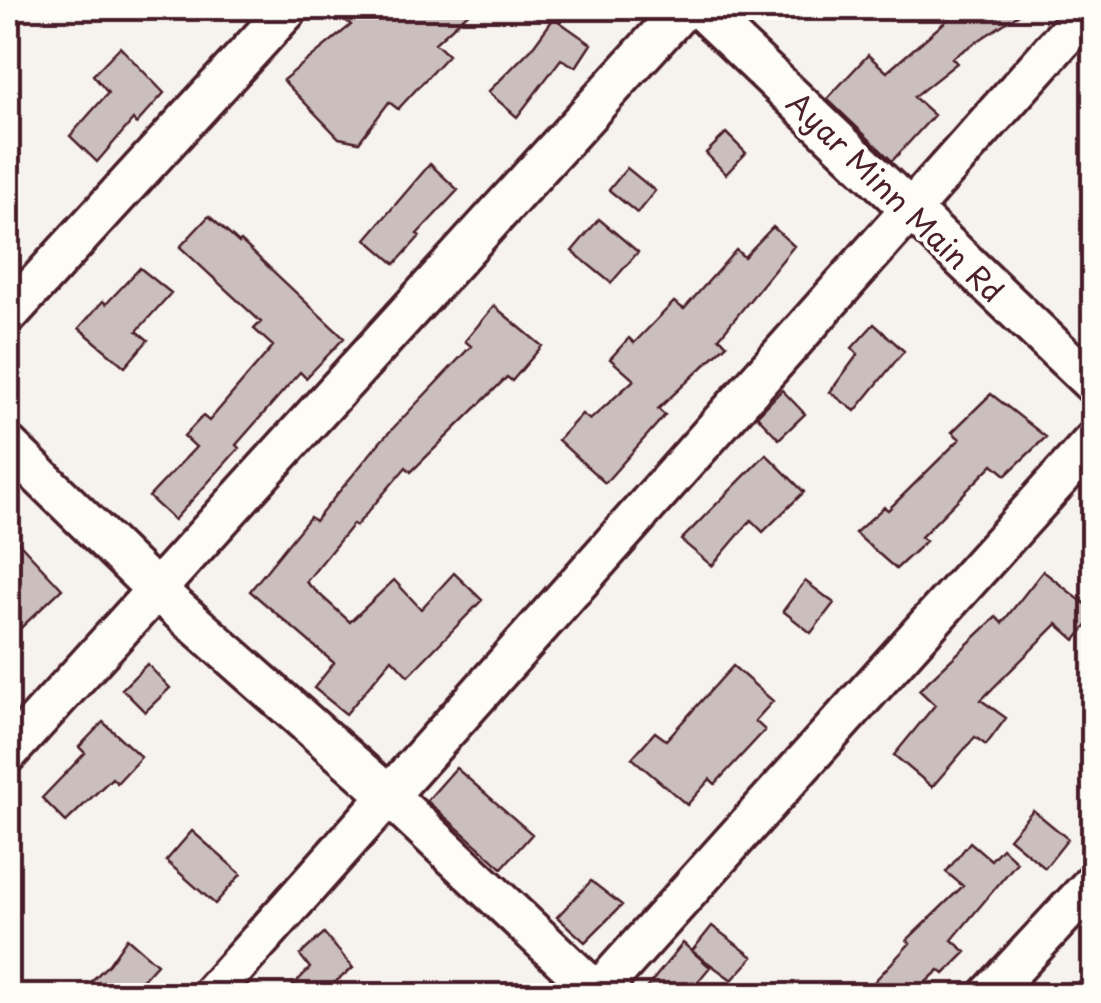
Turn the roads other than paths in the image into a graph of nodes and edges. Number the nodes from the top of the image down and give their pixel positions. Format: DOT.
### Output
graph roads {
  1 [pos="289,8"];
  2 [pos="684,8"];
  3 [pos="700,8"];
  4 [pos="1090,8"];
  5 [pos="910,210"];
  6 [pos="8,314"];
  7 [pos="1094,385"];
  8 [pos="1094,440"];
  9 [pos="8,445"];
  10 [pos="155,589"];
  11 [pos="8,752"];
  12 [pos="387,794"];
  13 [pos="1094,882"];
  14 [pos="597,994"];
  15 [pos="210,996"];
  16 [pos="988,996"];
  1 -- 6 [label="street"];
  2 -- 10 [label="street"];
  3 -- 5 [label="street, Ayar Minn Main Rd"];
  4 -- 5 [label="street"];
  5 -- 7 [label="street, Ayar Minn Main Rd"];
  5 -- 12 [label="street"];
  8 -- 14 [label="street"];
  9 -- 10 [label="street"];
  10 -- 11 [label="street"];
  10 -- 12 [label="street"];
  12 -- 14 [label="street"];
  12 -- 15 [label="street"];
  13 -- 16 [label="street"];
}
